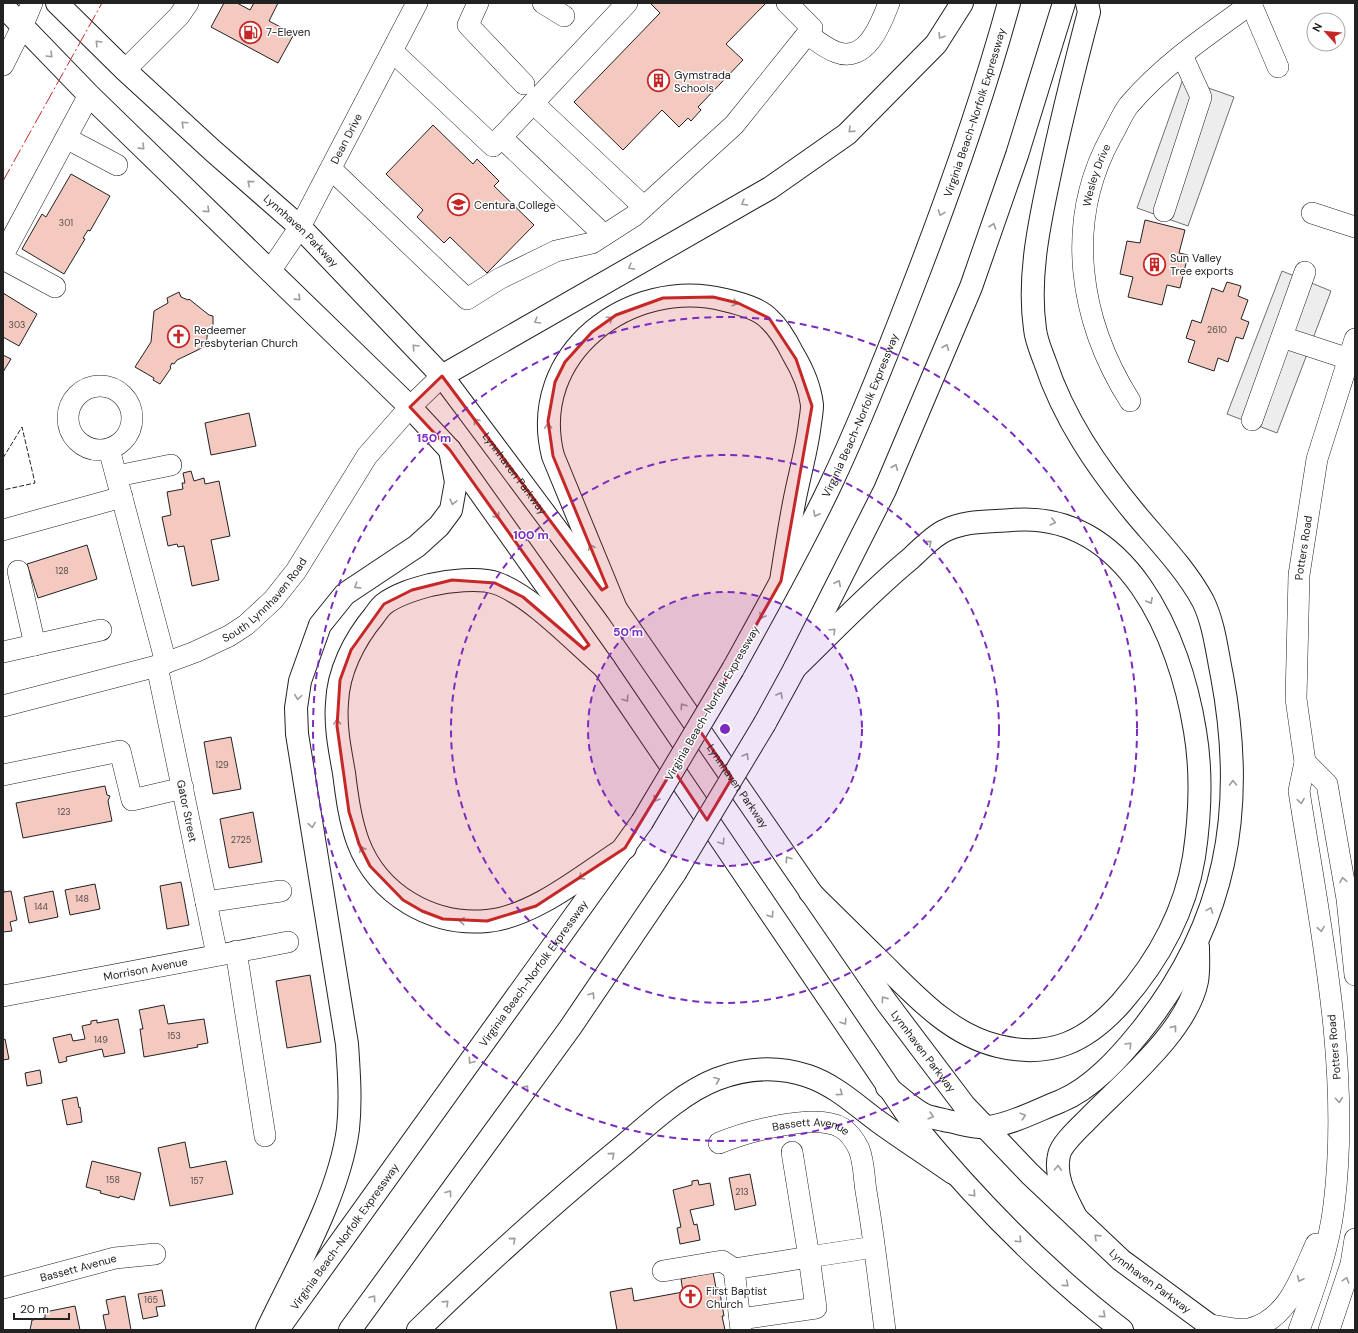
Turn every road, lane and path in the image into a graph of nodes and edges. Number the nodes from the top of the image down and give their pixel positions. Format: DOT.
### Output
graph roads {
  1 [pos="32,3"];
  2 [pos="57,3"];
  3 [pos="188,3"];
  4 [pos="417,3"];
  5 [pos="478,3"];
  6 [pos="543,3"];
  7 [pos="627,3"];
  8 [pos="787,3"];
  9 [pos="889,3"];
  10 [pos="962,3"];
  11 [pos="1010,3"];
  12 [pos="1064,3"];
  13 [pos="1087,3"];
  14 [pos="1252,3"];
  15 [pos="3,6"];
  16 [pos="564,16"];
  17 [pos="22,28"];
  18 [pos="807,34"];
  19 [pos="392,51"];
  20 [pos="1182,55"];
  21 [pos="3,65"];
  22 [pos="1278,67"];
  23 [pos="125,70"];
  24 [pos="524,84"];
  25 [pos="89,94"];
  26 [pos="533,102"];
  27 [pos="501,137"];
  28 [pos="66,138"];
  29 [pos="117,165"];
  30 [pos="331,169"];
  31 [pos="644,207"];
  32 [pos="1164,211"];
  33 [pos="1312,213"];
  34 [pos="300,227"];
  35 [pos="1355,227"];
  36 [pos="604,235"];
  37 [pos="3,255"];
  38 [pos="3,259"];
  39 [pos="270,271"];
  40 [pos="1306,272"];
  41 [pos="55,287"];
  42 [pos="1282,337"];
  43 [pos="1355,339"];
  44 [pos="1349,359"];
  45 [pos="442,376"];
  46 [pos="1130,401"];
  47 [pos="410,407"];
  48 [pos="1252,420"];
  49 [pos="109,449"];
  50 [pos="450,450"];
  51 [pos="171,465"];
  52 [pos="117,476"];
  53 [pos="122,497"];
  54 [pos="3,530"];
  55 [pos="18,571"];
  56 [pos="781,581"];
  57 [pos="616,609"];
  58 [pos="101,630"];
  59 [pos="35,645"];
  60 [pos="3,652"];
  61 [pos="162,665"];
  62 [pos="604,667"];
  63 [pos="795,668"];
  64 [pos="3,706"];
  65 [pos="1305,762"];
  66 [pos="3,775"];
  67 [pos="183,788"];
  68 [pos="625,848"];
  69 [pos="281,890"];
  70 [pos="810,892"];
  71 [pos="206,902"];
  72 [pos="1199,940"];
  73 [pos="288,942"];
  74 [pos="227,953"];
  75 [pos="1355,975"];
  76 [pos="3,996"];
  77 [pos="887,1087"];
  78 [pos="986,1128"];
  79 [pos="264,1136"];
  80 [pos="719,1143"];
  81 [pos="792,1152"];
  82 [pos="953,1173"];
  83 [pos="1334,1205"];
  84 [pos="1076,1217"];
  85 [pos="1355,1239"];
  86 [pos="874,1247"];
  87 [pos="155,1254"];
  88 [pos="809,1257"];
  89 [pos="734,1269"];
  90 [pos="662,1271"];
  91 [pos="3,1288"];
  92 [pos="740,1324"];
  93 [pos="1213,1327"];
  94 [pos="267,1330"];
  95 [pos="277,1330"];
  96 [pos="350,1330"];
  97 [pos="418,1330"];
  98 [pos="885,1330"];
  99 [pos="1122,1330"];
  100 [pos="1299,1330"];
  101 [pos="1329,1330"];
  1 -- 17 [label="street"];
  23 -- 2 [label="main road, Lynnhaven Parkway, one-way"];
  3 -- 23 [label="street"];
  4 -- 19 [label="street, Dean Drive"];
  5 -- 24 [label="street"];
  6 -- 16 [label="street"];
  7 -- 26 [label="street"];
  8 -- 18 [label="street"];
  9 -- 18 [label="street"];
  10 -- 45 [label="main road, one-way"];
  11 -- 56 [label="main road, Virginia Beach-Norfolk Expressway, one-way"];
  63 -- 12 [label="main road, one-way"];
  72 -- 13 [label="main road, one-way"];
  14 -- 20 [label="street, Wesley Drive"];
  14 -- 22 [label="street"];
  15 -- 17 [label="main road"];
  17 -- 21 [label="street"];
  17 -- 25 [label="main road, one-way"];
  18 -- 31 [label="street"];
  19 -- 27 [label="street"];
  19 -- 30 [label="street, Dean Drive"];
  20 -- 32 [label="street"];
  20 -- 46 [label="street, Wesley Drive"];
  34 -- 23 [label="main road, Lynnhaven Parkway, one-way"];
  25 -- 28 [label="street"];
  25 -- 39 [label="main road, one-way"];
  26 -- 27 [label="street"];
  26 -- 31 [label="street"];
  27 -- 36 [label="street"];
  28 -- 29 [label="street"];
  28 -- 37 [label="street"];
  30 -- 34 [label="street, Dean Drive"];
  30 -- 36 [label="street"];
  31 -- 36 [label="street"];
  33 -- 35 [label="street"];
  34 -- 39 [label="street, Dean Drive"];
  45 -- 34 [label="main road, Lynnhaven Parkway, one-way"];
  38 -- 41 [label="street"];
  39 -- 47 [label="main road, one-way"];
  40 -- 42 [label="street"];
  42 -- 44 [label="street"];
  42 -- 48 [label="street"];
  43 -- 44 [label="street, Potters Road"];
  44 -- 65 [label="street, Potters Road"];
  45 -- 47 [label="street, South Lynnhaven Road"];
  57 -- 45 [label="main road, Lynnhaven Parkway, one-way"];
  47 -- 50 [label="main road"];
  47 -- 61 [label="street, South Lynnhaven Road"];
  49 -- 52 [label="street, Gator Street"];
  50 -- 62 [label="main road, one-way"];
  50 -- 94 [label="main road, one-way"];
  51 -- 52 [label="street"];
  52 -- 53 [label="street, Gator Street"];
  53 -- 54 [label="street"];
  53 -- 61 [label="street, Gator Street"];
  55 -- 59 [label="street"];
  57 -- 56 [label="main road, one-way"];
  56 -- 68 [label="main road, Virginia Beach-Norfolk Expressway, one-way, bridge"];
  70 -- 57 [label="main road, Lynnhaven Parkway, one-way"];
  58 -- 59 [label="street"];
  59 -- 60 [label="street"];
  61 -- 64 [label="street, South Lynnhaven Road"];
  61 -- 67 [label="street, Gator Street"];
  68 -- 62 [label="main road, one-way"];
  62 -- 77 [label="main road, one-way"];
  63 -- 70 [label="main road, one-way"];
  96 -- 63 [label="main road, one-way, bridge"];
  75 -- 65 [label="street, one-way"];
  65 -- 83 [label="street, Potters Road, one-way"];
  66 -- 67 [label="street"];
  67 -- 71 [label="street, Gator Street"];
  68 -- 95 [label="main road, Virginia Beach-Norfolk Expressway, one-way"];
  69 -- 71 [label="street"];
  78 -- 70 [label="main road, Lynnhaven Parkway, one-way"];
  71 -- 74 [label="street, Gator Street"];
  78 -- 72 [label="main road, one-way"];
  84 -- 72 [label="main road, one-way"];
  73 -- 74 [label="street, Morrison Avenue"];
  74 -- 76 [label="street, Morrison Avenue"];
  74 -- 79 [label="street, Gator Street"];
  77 -- 78 [label="main road, one-way"];
  77 -- 82 [label="main road"];
  78 -- 84 [label="main road, Lynnhaven Parkway"];
  80 -- 86 [label="street, Bassett Avenue"];
  81 -- 88 [label="street"];
  97 -- 82 [label="main road, one-way"];
  82 -- 99 [label="main road, one-way"];
  83 -- 93 [label="street, one-way"];
  83 -- 100 [label="street, Potters Road"];
  93 -- 84 [label="main road, Lynnhaven Parkway, one-way"];
  101 -- 85 [label="street, one-way"];
  86 -- 88 [label="street"];
  86 -- 98 [label="street, Bassett Avenue"];
  87 -- 91 [label="street, Bassett Avenue"];
  88 -- 89 [label="street"];
  88 -- 92 [label="street"];
  89 -- 90 [label="street"];
  89 -- 92 [label="street"];
}
